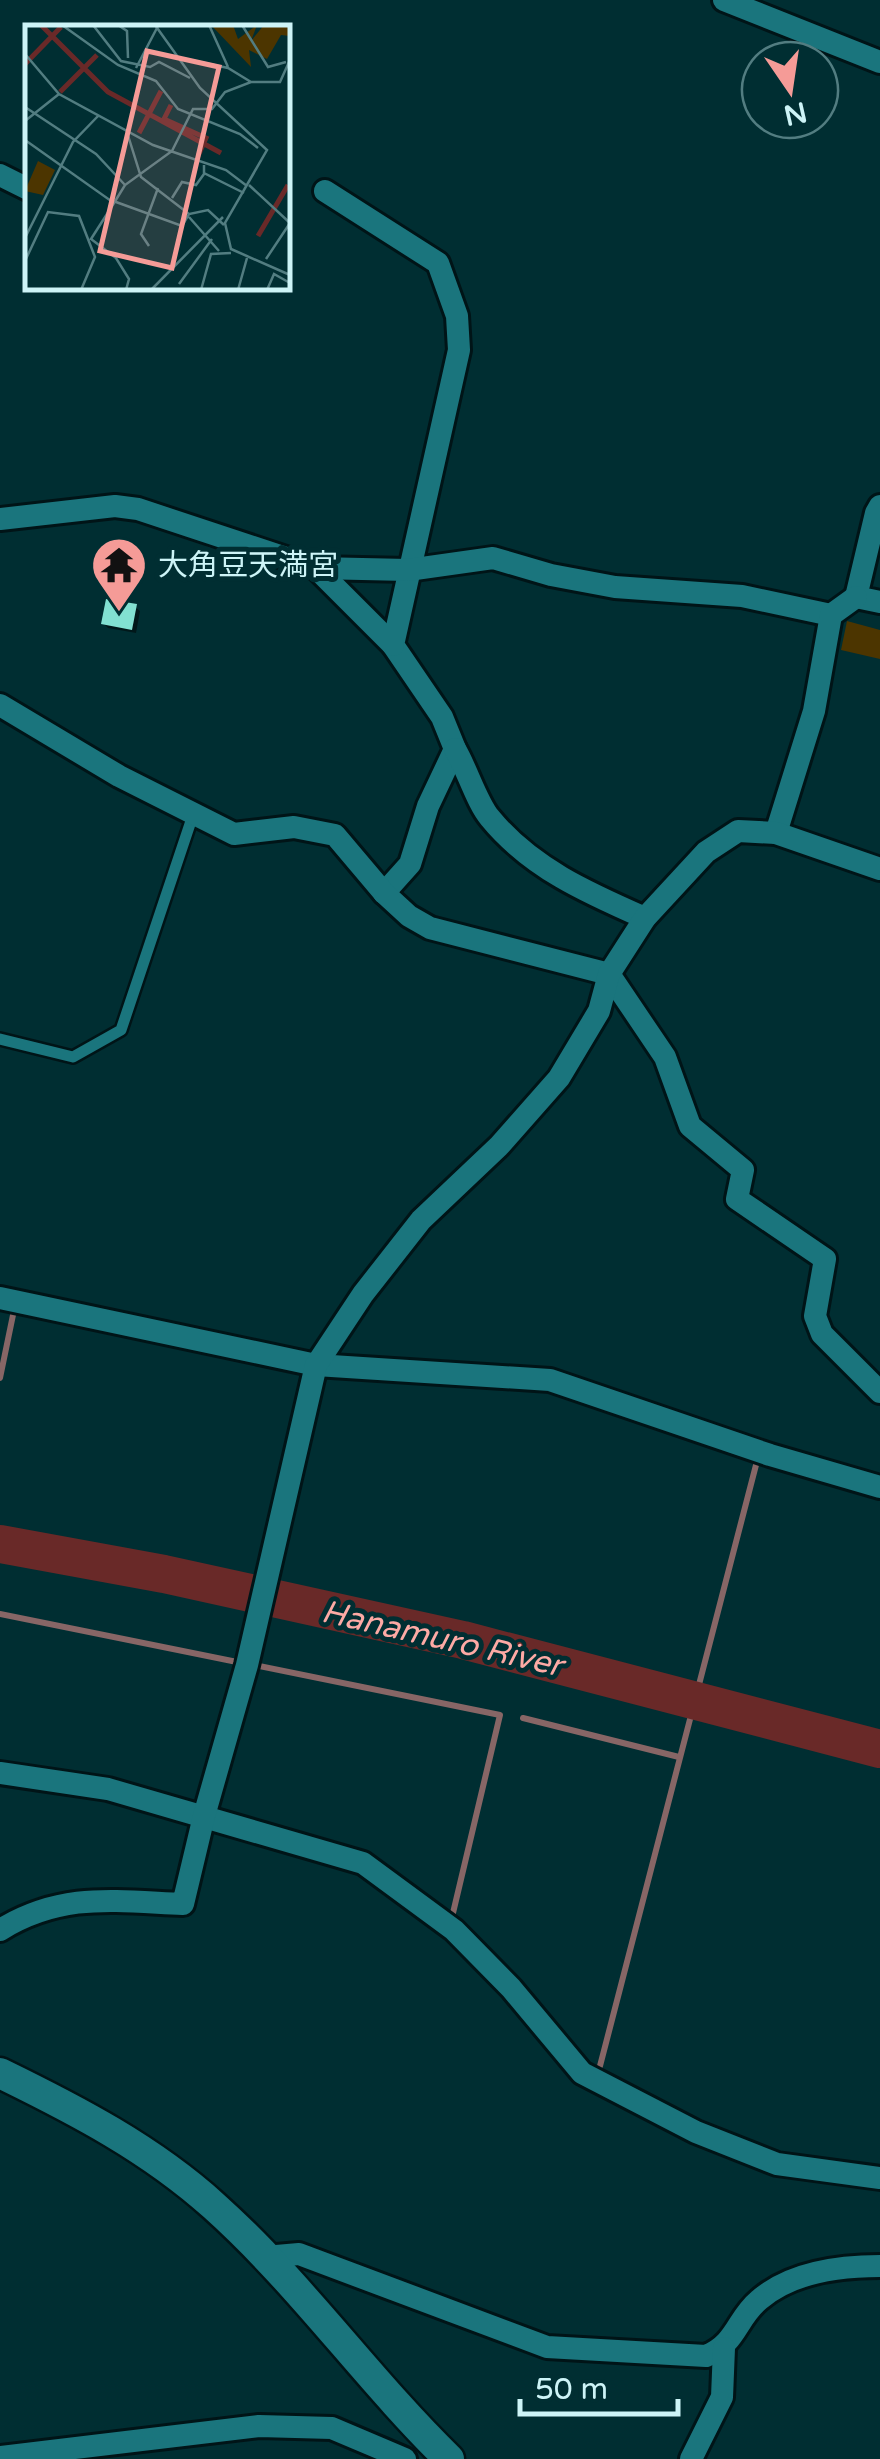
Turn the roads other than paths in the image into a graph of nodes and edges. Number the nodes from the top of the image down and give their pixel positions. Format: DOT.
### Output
graph roads {
  1 [pos="724,0"];
  2 [pos="880,62"];
  3 [pos="0,175"];
  4 [pos="25,188"];
  5 [pos="325,191"];
  6 [pos="880,506"];
  7 [pos="0,519"];
  8 [pos="316,568"];
  9 [pos="408,570"];
  10 [pos="856,597"];
  11 [pos="880,602"];
  12 [pos="831,615"];
  13 [pos="393,645"];
  14 [pos="0,705"];
  15 [pos="455,749"];
  16 [pos="193,815"];
  17 [pos="776,833"];
  18 [pos="880,869"];
  19 [pos="384,893"];
  20 [pos="645,918"];
  21 [pos="608,974"];
  22 [pos="0,1039"];
  23 [pos="0,1298"];
  24 [pos="316,1365"];
  25 [pos="880,1392"];
  26 [pos="880,1487"];
  27 [pos="0,1773"];
  28 [pos="204,1816"];
  29 [pos="0,1930"];
  30 [pos="0,2073"];
  31 [pos="880,2178"];
  32 [pos="265,2257"];
  33 [pos="880,2266"];
  34 [pos="724,2348"];
  35 [pos="0,2457"];
  36 [pos="405,2459"];
  37 [pos="449,2459"];
  38 [pos="692,2459"];
  1 -- 2 [label="street"];
  3 -- 4 [label="street"];
  5 -- 9 [label="street"];
  6 -- 10 [label="street"];
  7 -- 8 [label="street"];
  8 -- 9 [label="street"];
  8 -- 13 [label="street"];
  9 -- 12 [label="street"];
  9 -- 13 [label="street"];
  10 -- 11 [label="street"];
  10 -- 12 [label="street"];
  12 -- 17 [label="street"];
  13 -- 15 [label="street"];
  14 -- 16 [label="street"];
  15 -- 19 [label="street"];
  15 -- 20 [label="street"];
  16 -- 19 [label="street"];
  16 -- 22 [label="lane"];
  17 -- 18 [label="street"];
  17 -- 20 [label="street"];
  19 -- 21 [label="street"];
  20 -- 21 [label="street"];
  21 -- 24 [label="street"];
  21 -- 25 [label="street"];
  23 -- 24 [label="street"];
  24 -- 26 [label="street"];
  24 -- 28 [label="street"];
  27 -- 28 [label="street"];
  28 -- 29 [label="street"];
  28 -- 31 [label="street"];
  30 -- 32 [label="main road"];
  32 -- 34 [label="street"];
  32 -- 37 [label="main road"];
  33 -- 34 [label="street"];
  34 -- 38 [label="street"];
  35 -- 36 [label="street"];
}
